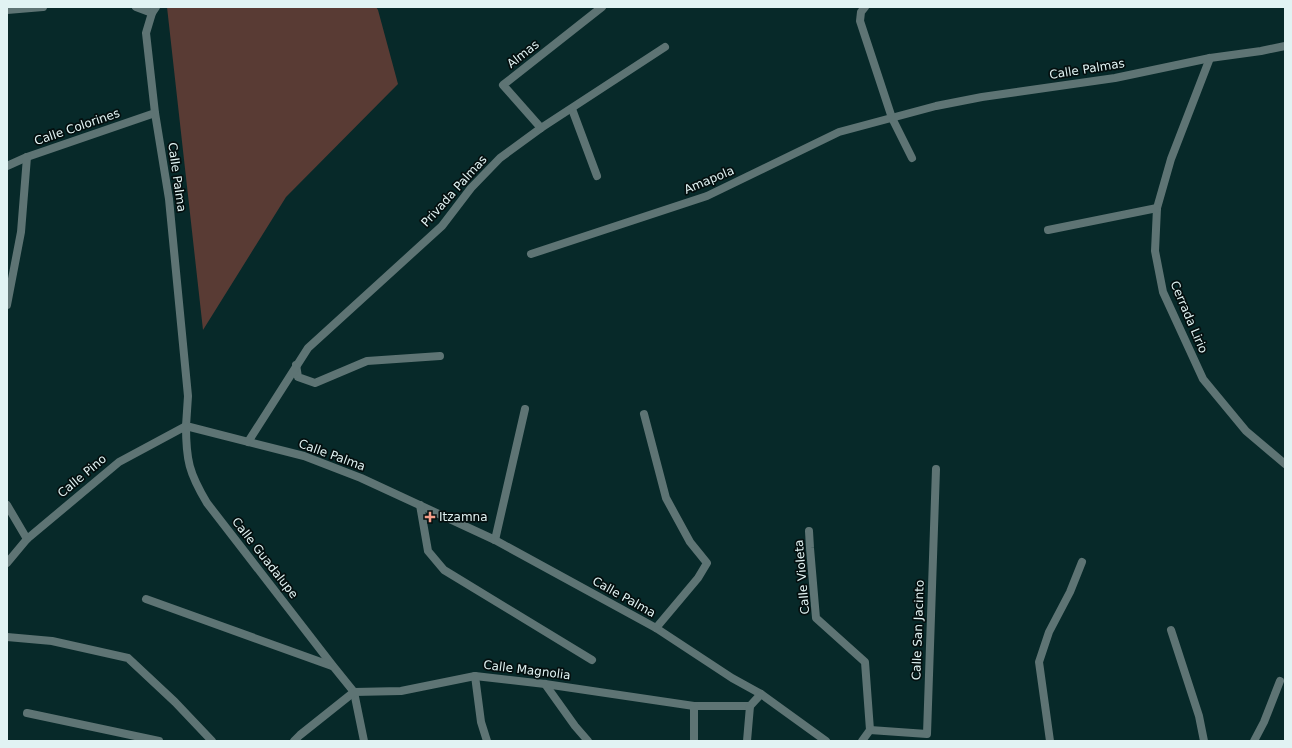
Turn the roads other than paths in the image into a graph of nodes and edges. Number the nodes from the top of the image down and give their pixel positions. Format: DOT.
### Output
graph roads {
  1 [pos="43,7"];
  2 [pos="136,7"];
  3 [pos="602,7"];
  4 [pos="865,7"];
  5 [pos="7,10"];
  6 [pos="154,10"];
  7 [pos="1285,46"];
  8 [pos="665,47"];
  9 [pos="1210,58"];
  10 [pos="572,109"];
  11 [pos="155,113"];
  12 [pos="892,118"];
  13 [pos="541,128"];
  14 [pos="27,157"];
  15 [pos="912,158"];
  16 [pos="7,166"];
  17 [pos="597,176"];
  18 [pos="1157,208"];
  19 [pos="1048,230"];
  20 [pos="531,254"];
  21 [pos="7,305"];
  22 [pos="440,356"];
  23 [pos="296,365"];
  24 [pos="525,410"];
  25 [pos="644,414"];
  26 [pos="186,426"];
  27 [pos="248,442"];
  28 [pos="1285,464"];
  29 [pos="936,469"];
  30 [pos="7,505"];
  31 [pos="420,505"];
  32 [pos="809,530"];
  33 [pos="27,539"];
  34 [pos="495,540"];
  35 [pos="1082,562"];
  36 [pos="7,563"];
  37 [pos="146,599"];
  38 [pos="656,628"];
  39 [pos="1171,630"];
  40 [pos="7,637"];
  41 [pos="592,660"];
  42 [pos="333,666"];
  43 [pos="475,676"];
  44 [pos="1280,681"];
  45 [pos="545,684"];
  46 [pos="354,692"];
  47 [pos="761,694"];
  48 [pos="694,706"];
  49 [pos="750,706"];
  50 [pos="27,713"];
  51 [pos="870,730"];
  52 [pos="300,738"];
  53 [pos="159,741"];
  54 [pos="212,741"];
  55 [pos="294,741"];
  56 [pos="364,741"];
  57 [pos="487,741"];
  58 [pos="588,741"];
  59 [pos="694,741"];
  60 [pos="747,741"];
  61 [pos="826,741"];
  62 [pos="862,741"];
  63 [pos="1050,741"];
  64 [pos="1204,741"];
  65 [pos="1254,741"];
  1 -- 5 [label="street"];
  2 -- 6 [label="street"];
  3 -- 13 [label="street, Almas"];
  4 -- 12 [label="street"];
  6 -- 11 [label="street, Calle Palma"];
  7 -- 9 [label="street, Calle Palmas"];
  8 -- 10 [label="street, Privada Palmas"];
  9 -- 12 [label="street, Calle Palmas"];
  9 -- 18 [label="street, Cerrada Lirio"];
  10 -- 13 [label="street, Privada Palmas"];
  10 -- 17 [label="street"];
  11 -- 14 [label="street, Calle Colorines"];
  11 -- 26 [label="street, Calle Palma"];
  12 -- 15 [label="street"];
  12 -- 20 [label="street, Amapola"];
  13 -- 23 [label="street, Privada Palmas"];
  14 -- 16 [label="street, Calle Colorines"];
  14 -- 21 [label="street"];
  18 -- 19 [label="street"];
  18 -- 28 [label="street, Cerrada Lirio"];
  22 -- 23 [label="street"];
  23 -- 27 [label="street, Privada Palmas"];
  24 -- 34 [label="street"];
  25 -- 38 [label="street"];
  26 -- 27 [label="street, Calle Palma"];
  26 -- 33 [label="street, Calle Pino"];
  26 -- 42 [label="street, Calle Guadalupe"];
  27 -- 31 [label="street, Calle Palma"];
  29 -- 51 [label="street, Calle San Jacinto"];
  30 -- 33 [label="street"];
  31 -- 34 [label="street, Calle Palma"];
  31 -- 41 [label="street"];
  32 -- 51 [label="street, Calle Violeta"];
  33 -- 36 [label="street, Calle Pino"];
  34 -- 38 [label="street, Calle Palma"];
  35 -- 63 [label="street"];
  37 -- 42 [label="street"];
  38 -- 47 [label="street, Calle Palma"];
  39 -- 64 [label="street"];
  40 -- 54 [label="street"];
  42 -- 46 [label="street, Calle Guadalupe"];
  43 -- 45 [label="street, Calle Magnolia"];
  43 -- 46 [label="street, Calle Magnolia"];
  43 -- 57 [label="street"];
  44 -- 65 [label="street"];
  45 -- 48 [label="street, Calle Magnolia"];
  45 -- 58 [label="street"];
  46 -- 52 [label="street"];
  46 -- 56 [label="street"];
  47 -- 49 [label="street"];
  47 -- 61 [label="street, Calle Palma"];
  48 -- 49 [label="street, Calle Magnolia"];
  48 -- 59 [label="street"];
  49 -- 60 [label="street"];
  50 -- 53 [label="street"];
  51 -- 62 [label="street"];
  52 -- 55 [label="street"];
}
